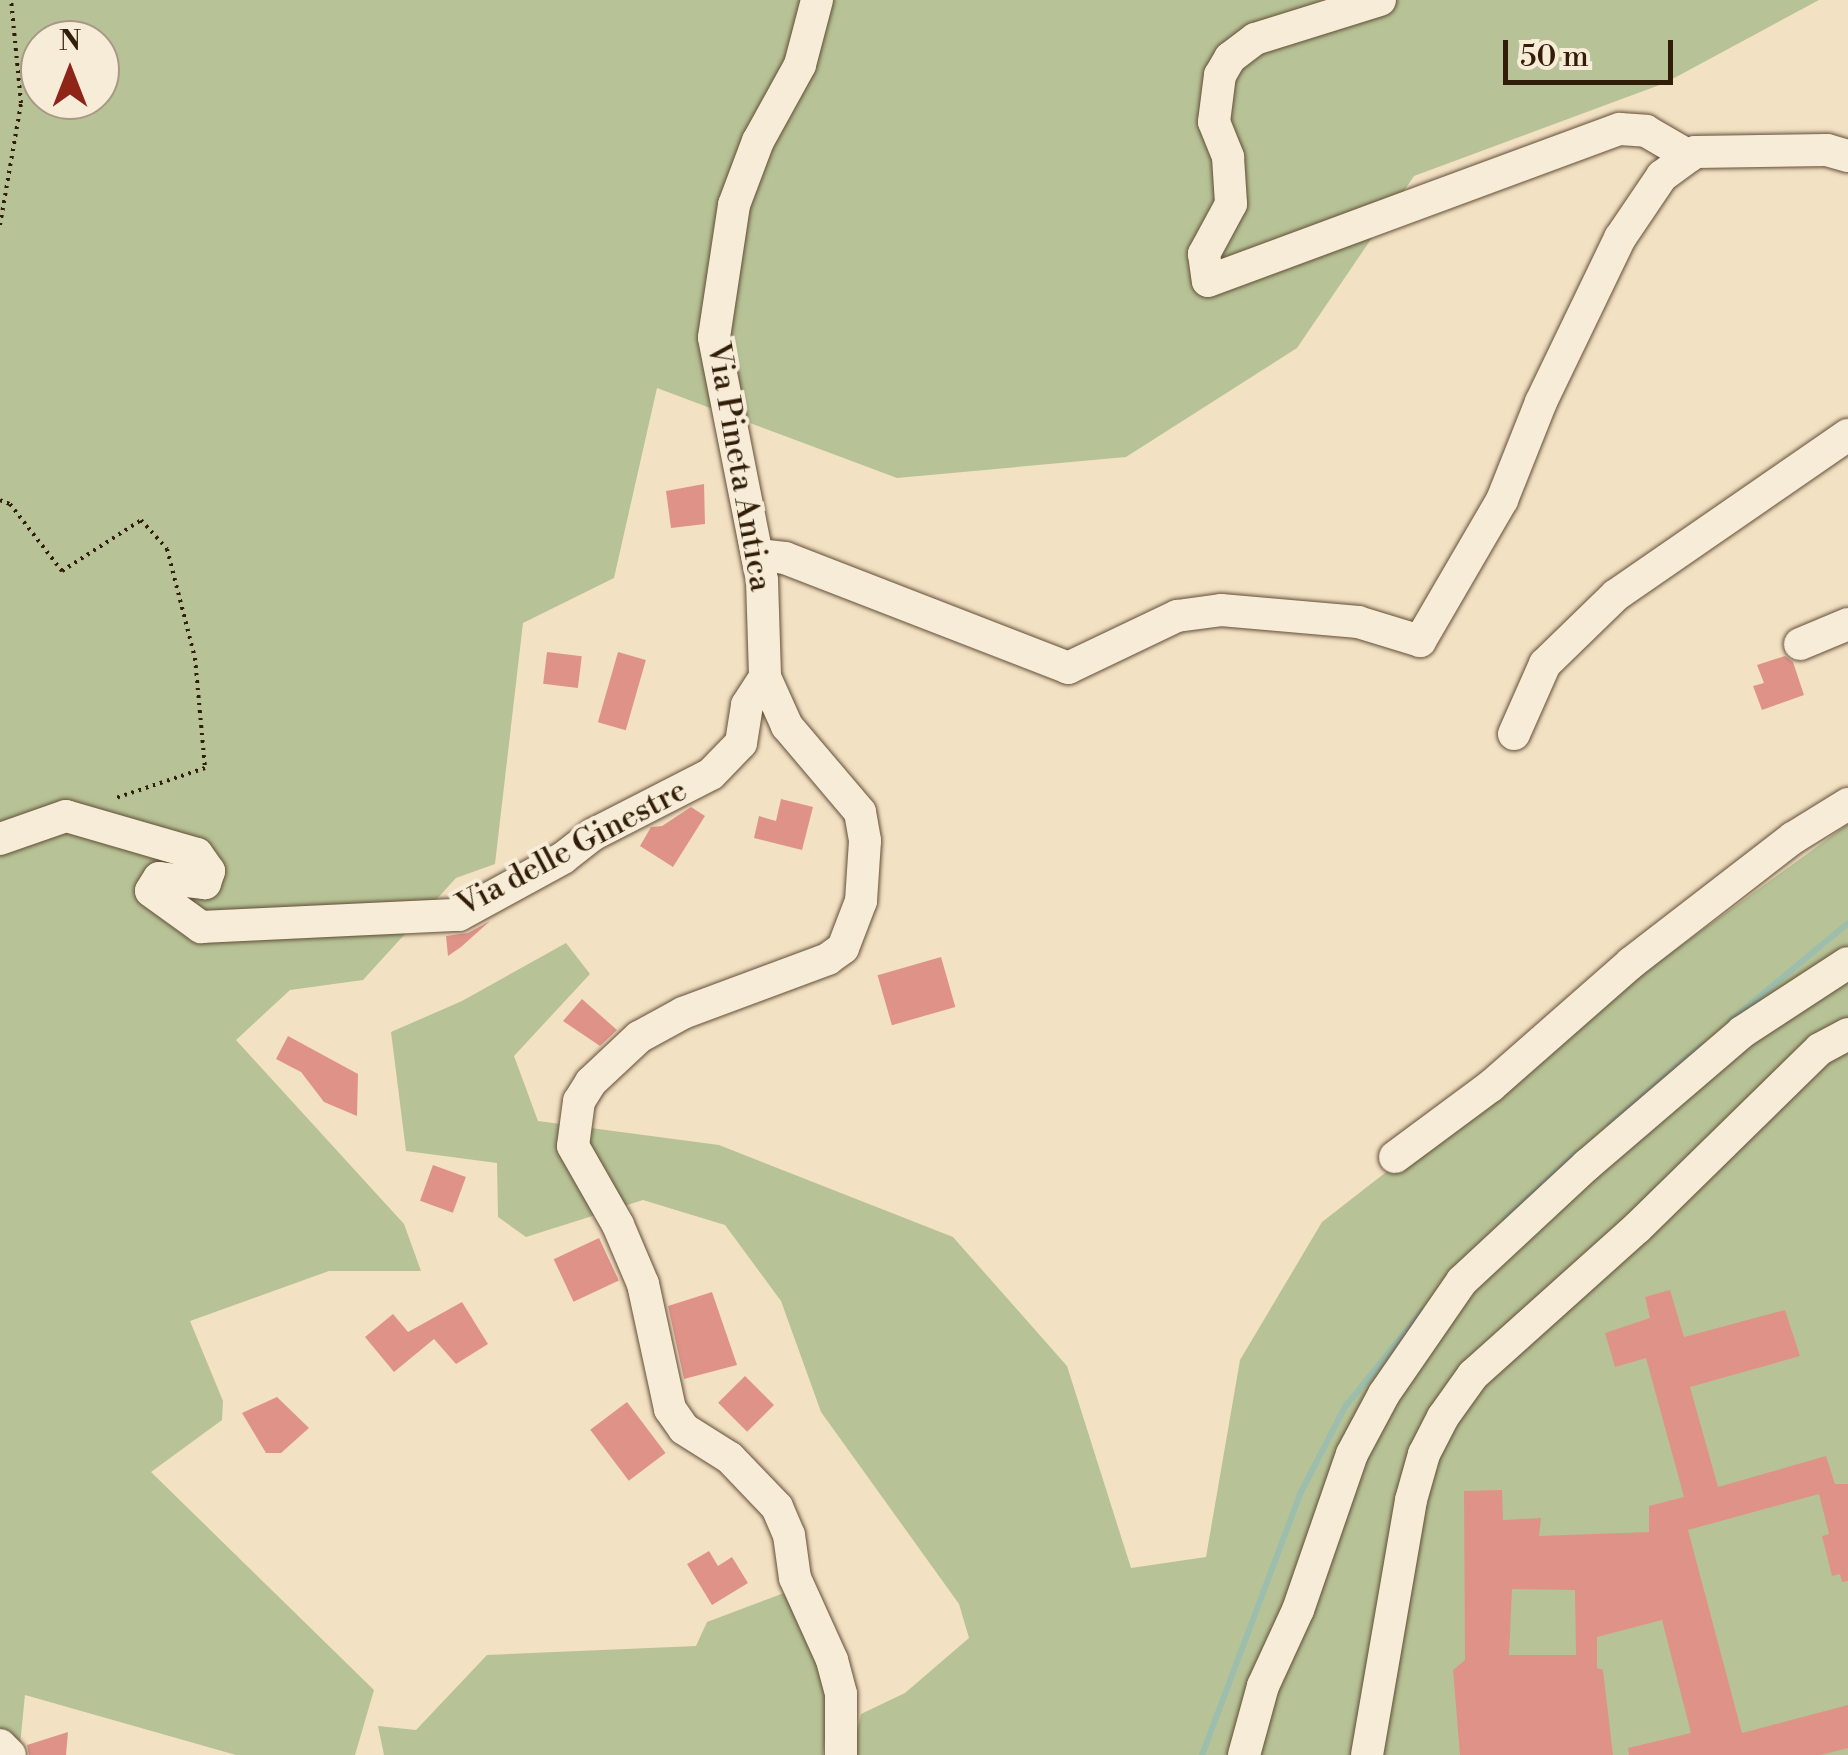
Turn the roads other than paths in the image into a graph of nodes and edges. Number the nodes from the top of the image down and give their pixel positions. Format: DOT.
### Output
graph roads {
  1 [pos="817,0"];
  2 [pos="1380,0"];
  3 [pos="1689,156"];
  4 [pos="1848,156"];
  5 [pos="1848,435"];
  6 [pos="758,554"];
  7 [pos="1848,624"];
  8 [pos="1800,644"];
  9 [pos="765,677"];
  10 [pos="1514,734"];
  11 [pos="1848,804"];
  12 [pos="0,840"];
  13 [pos="1848,963"];
  14 [pos="1848,1034"];
  15 [pos="1395,1157"];
  16 [pos="0,1745"];
  17 [pos="10,1755"];
  18 [pos="840,1755"];
  19 [pos="1244,1755"];
  20 [pos="1367,1755"];
  1 -- 6 [label="street, Via Pineta Antica"];
  2 -- 3 [label="street"];
  3 -- 4 [label="street"];
  3 -- 6 [label="street"];
  5 -- 10 [label="street"];
  6 -- 9 [label="street, Via Pineta Antica"];
  7 -- 8 [label="street"];
  9 -- 12 [label="street, Via delle Ginestre"];
  9 -- 18 [label="street, Via Pineta Antica"];
  11 -- 15 [label="street"];
  13 -- 19 [label="street"];
  14 -- 20 [label="street"];
  16 -- 17 [label="street"];
}
